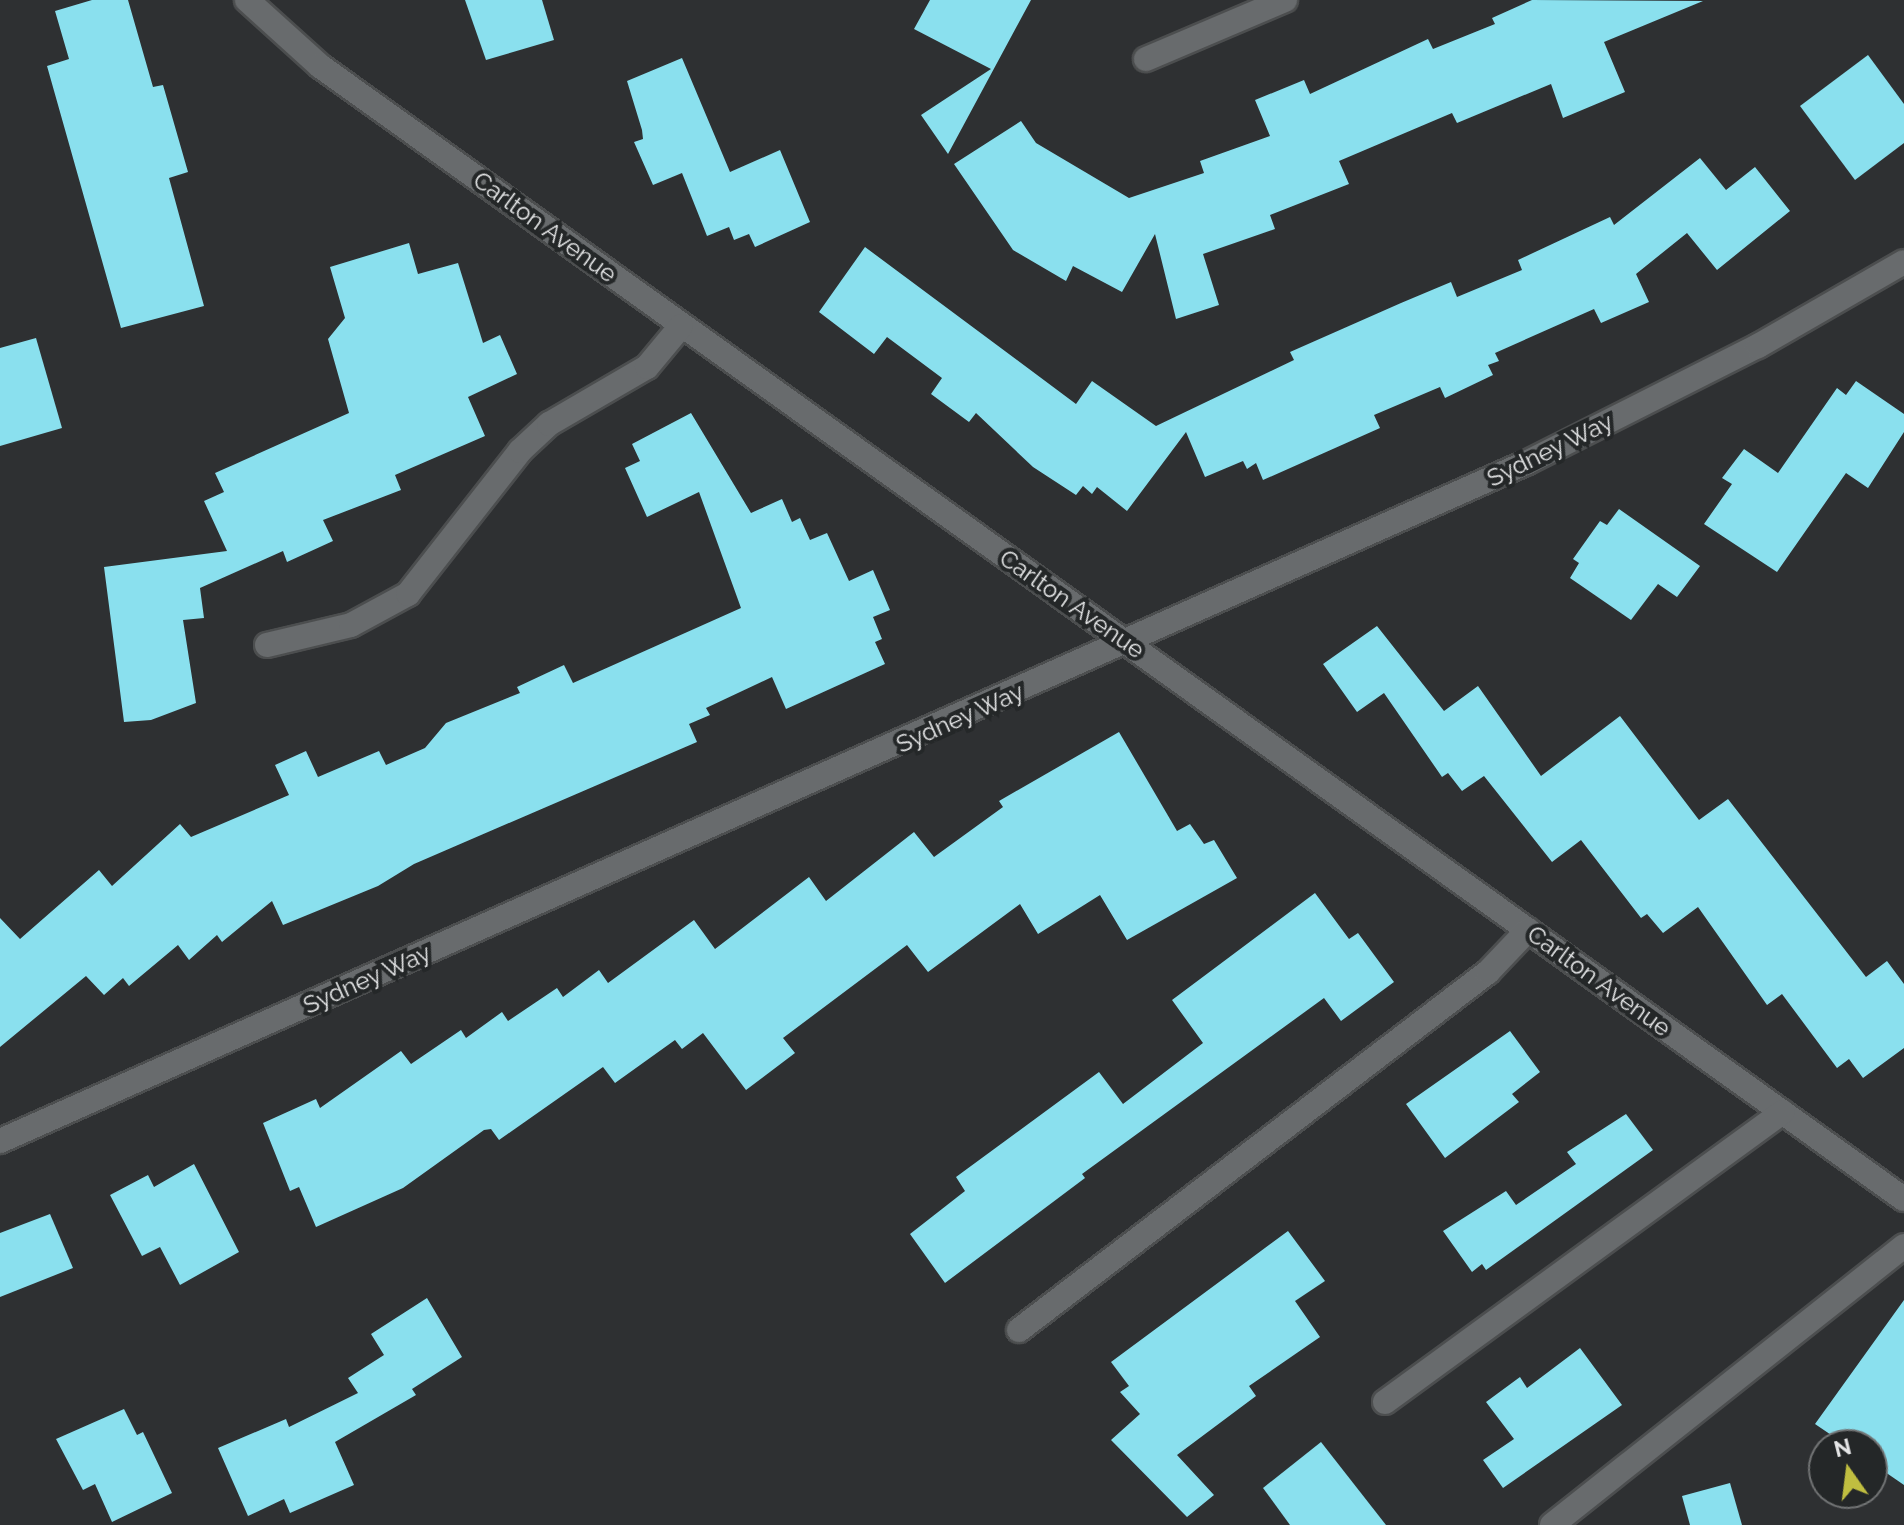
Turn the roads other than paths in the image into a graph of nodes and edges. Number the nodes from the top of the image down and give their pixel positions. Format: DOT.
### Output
graph roads {
  1 [pos="247,0"];
  2 [pos="1285,0"];
  3 [pos="1146,59"];
  4 [pos="1904,262"];
  5 [pos="681,326"];
  6 [pos="1129,644"];
  7 [pos="267,645"];
  8 [pos="1528,930"];
  9 [pos="1783,1112"];
  10 [pos="0,1141"];
  11 [pos="1904,1199"];
  12 [pos="1904,1246"];
  13 [pos="1019,1330"];
  14 [pos="1385,1402"];
  15 [pos="1552,1525"];
  1 -- 5 [label="street, Carlton Avenue"];
  2 -- 3 [label="street"];
  4 -- 6 [label="street, Sydney Way"];
  5 -- 6 [label="street, Carlton Avenue"];
  5 -- 7 [label="street"];
  6 -- 8 [label="street, Carlton Avenue"];
  6 -- 10 [label="street, Sydney Way"];
  8 -- 9 [label="street, Carlton Avenue"];
  8 -- 13 [label="street"];
  9 -- 11 [label="street, Carlton Avenue"];
  9 -- 14 [label="street"];
  12 -- 15 [label="street"];
}
